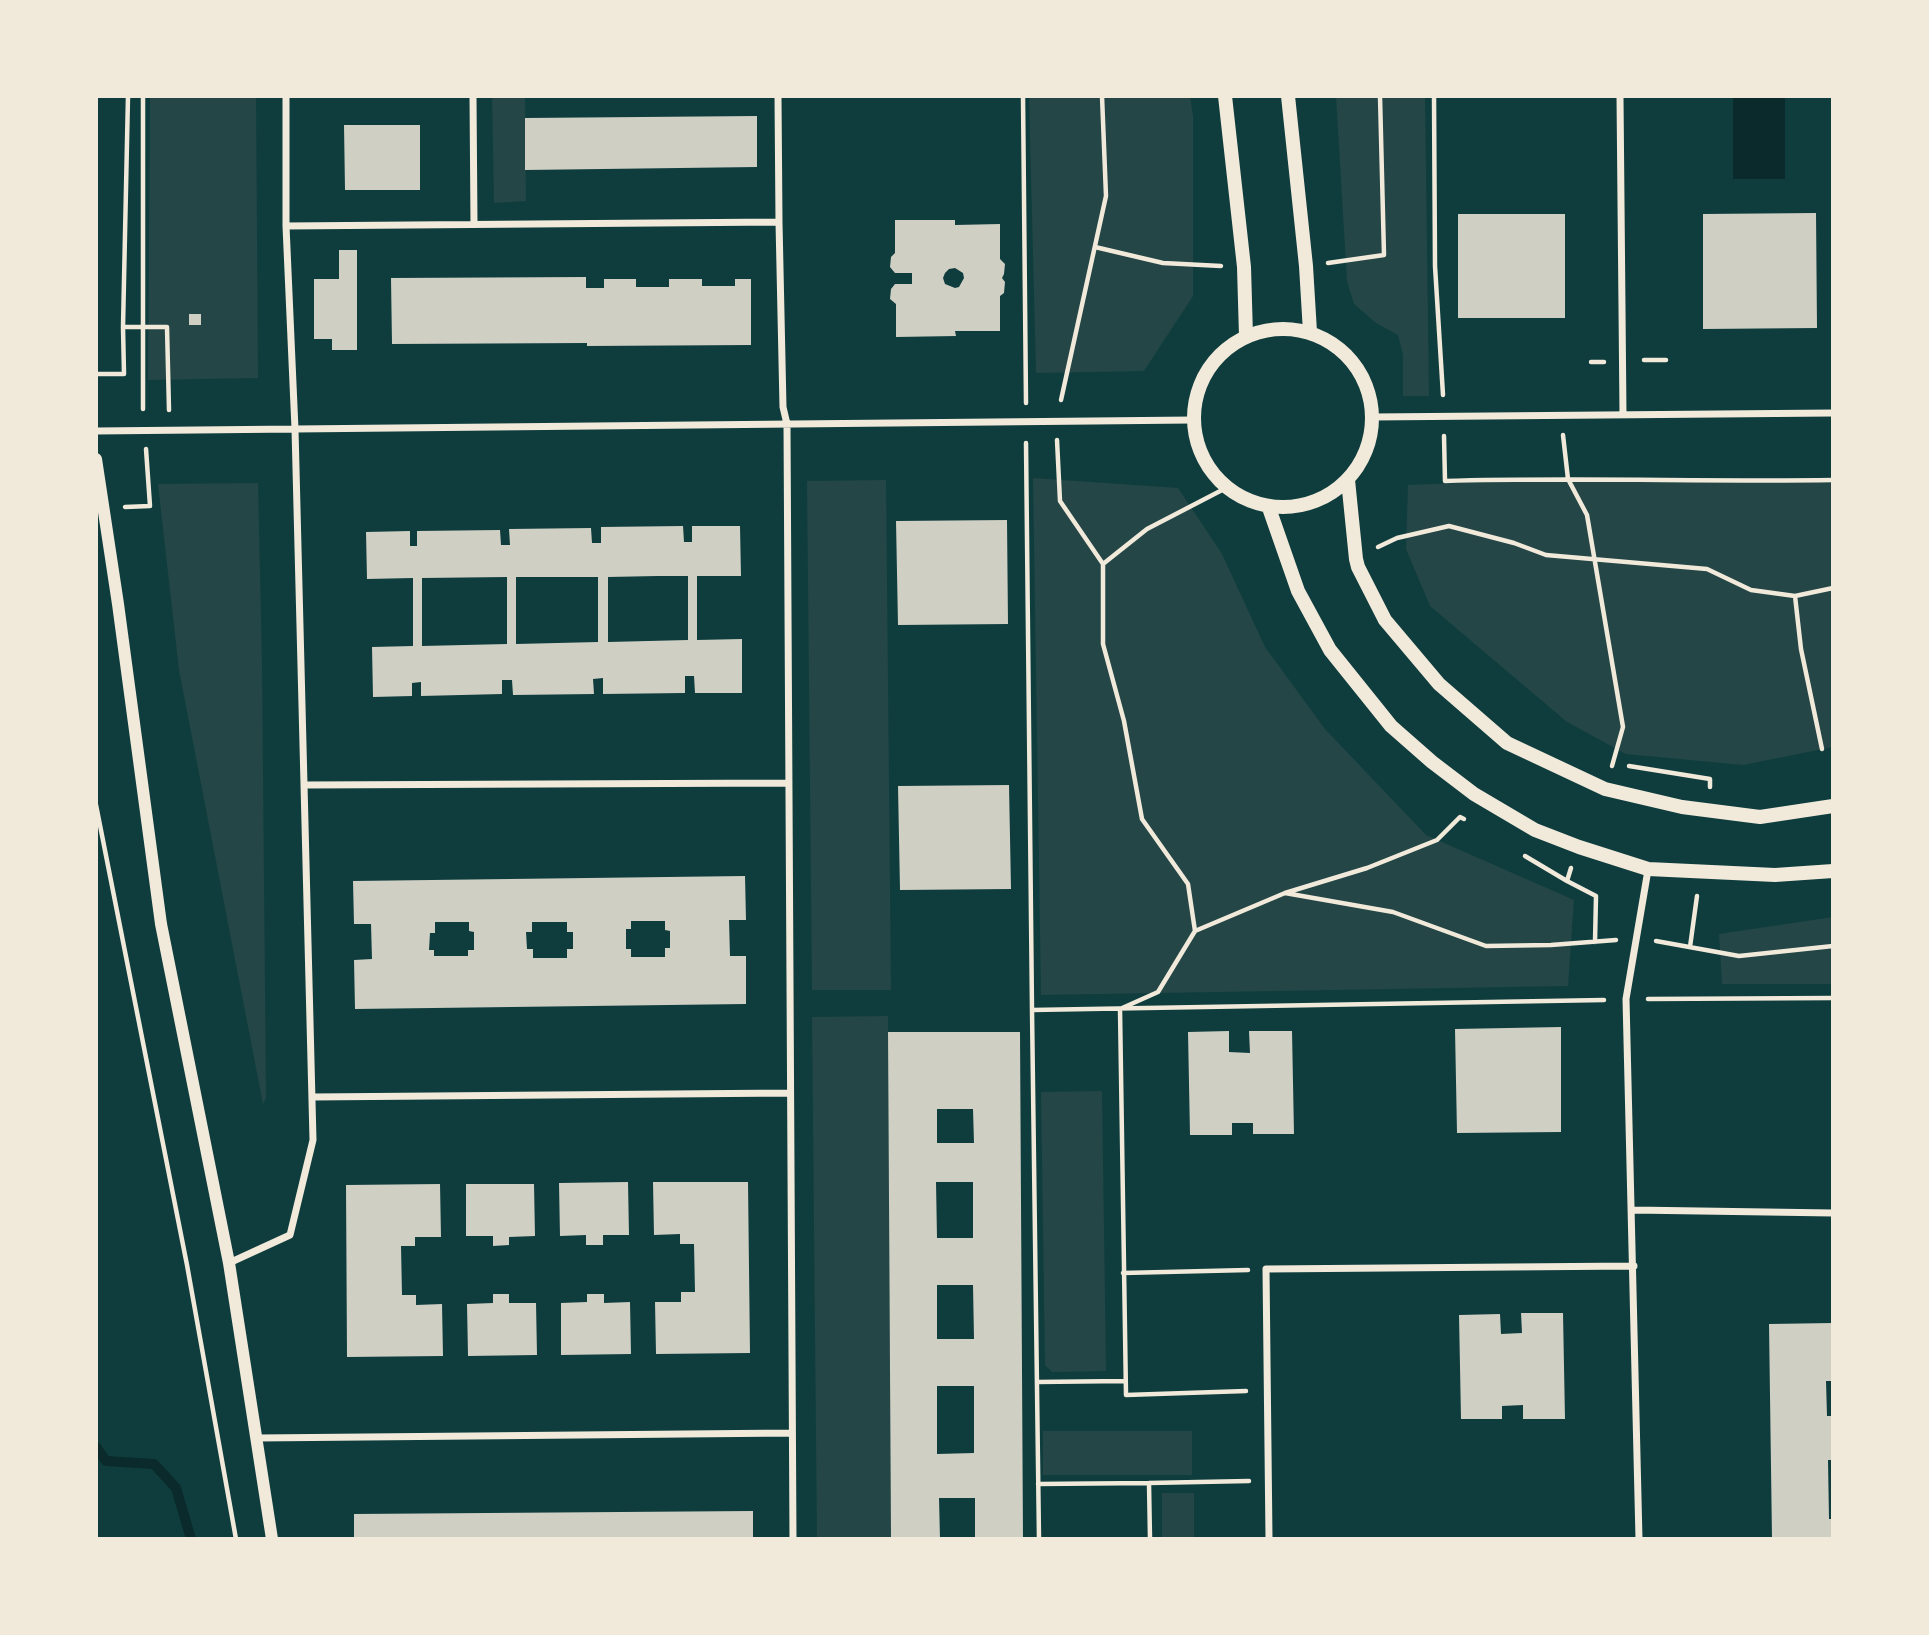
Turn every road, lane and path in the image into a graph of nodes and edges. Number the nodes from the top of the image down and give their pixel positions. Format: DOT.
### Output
graph roads {
  1 [pos="128,96"];
  2 [pos="143,96"];
  3 [pos="286,96"];
  4 [pos="473,96"];
  5 [pos="778,96"];
  6 [pos="1023,96"];
  7 [pos="1102,96"];
  8 [pos="1225,96"];
  9 [pos="1288,96"];
  10 [pos="1434,96"];
  11 [pos="1620,96"];
  12 [pos="779,222"];
  13 [pos="474,224"];
  14 [pos="286,226"];
  15 [pos="123,327"];
  16 [pos="142,327"];
  17 [pos="1310,332"];
  18 [pos="1246,336"];
  19 [pos="96,374"];
  20 [pos="1833,413"];
  21 [pos="169,414"];
  22 [pos="1623,415"];
  23 [pos="1562,416"];
  24 [pos="1373,417"];
  25 [pos="1444,417"];
  26 [pos="1192,420"];
  27 [pos="1057,422"];
  28 [pos="1026,423"];
  29 [pos="787,424"];
  30 [pos="295,429"];
  31 [pos="96,431"];
  32 [pos="145,431"];
  33 [pos="96,459"];
  34 [pos="1567,479"];
  35 [pos="1348,480"];
  36 [pos="1833,480"];
  37 [pos="1226,488"];
  38 [pos="104,508"];
  39 [pos="1269,508"];
  40 [pos="1356,559"];
  41 [pos="1595,561"];
  42 [pos="1103,564"];
  43 [pos="1833,588"];
  44 [pos="1795,596"];
  45 [pos="1822,749"];
  46 [pos="789,783"];
  47 [pos="304,785"];
  48 [pos="1605,789"];
  49 [pos="96,805"];
  50 [pos="1833,806"];
  51 [pos="1472,824"];
  52 [pos="1579,847"];
  53 [pos="1519,852"];
  54 [pos="1648,869"];
  55 [pos="1833,871"];
  56 [pos="1567,880"];
  57 [pos="1285,893"];
  58 [pos="1195,930"];
  59 [pos="1637,938"];
  60 [pos="1595,942"];
  61 [pos="1833,946"];
  62 [pos="1833,998"];
  63 [pos="1626,999"];
  64 [pos="1120,1009"];
  65 [pos="1032,1010"];
  66 [pos="790,1093"];
  67 [pos="312,1097"];
  68 [pos="1633,1210"];
  69 [pos="1833,1213"];
  70 [pos="229,1263"];
  71 [pos="1634,1266"];
  72 [pos="1266,1269"];
  73 [pos="1123,1273"];
  74 [pos="1125,1381"];
  75 [pos="1037,1382"];
  76 [pos="1268,1390"];
  77 [pos="792,1433"];
  78 [pos="258,1438"];
  79 [pos="1269,1481"];
  80 [pos="1149,1483"];
  81 [pos="1038,1484"];
  82 [pos="236,1539"];
  83 [pos="272,1539"];
  84 [pos="793,1539"];
  85 [pos="1039,1539"];
  86 [pos="1150,1539"];
  87 [pos="1269,1539"];
  88 [pos="1639,1539"];
  1 -- 15 [label="path"];
  2 -- 16 [label="path"];
  3 -- 14 [label="street"];
  4 -- 13 [label="street"];
  5 -- 12 [label="street"];
  6 -- 28 [label="path"];
  7 -- 27 [label="path"];
  8 -- 18 [label="main road"];
  9 -- 17 [label="main road"];
  10 -- 25 [label="path"];
  11 -- 22 [label="street"];
  12 -- 13 [label="street"];
  12 -- 29 [label="street"];
  13 -- 14 [label="street"];
  14 -- 30 [label="street"];
  15 -- 16 [label="path"];
  15 -- 19 [label="path"];
  16 -- 21 [label="path"];
  16 -- 32 [label="path"];
  17 -- 18 [label="main road"];
  17 -- 24 [label="main road"];
  18 -- 26 [label="main road"];
  20 -- 22 [label="street"];
  22 -- 23 [label="street"];
  23 -- 25 [label="street"];
  23 -- 34 [label="path"];
  24 -- 25 [label="street"];
  24 -- 35 [label="main road"];
  25 -- 34 [label="path"];
  26 -- 27 [label="street"];
  26 -- 37 [label="main road"];
  27 -- 28 [label="street"];
  27 -- 42 [label="path"];
  28 -- 29 [label="street"];
  28 -- 65 [label="path"];
  29 -- 30 [label="street"];
  29 -- 46 [label="street"];
  30 -- 32 [label="street"];
  30 -- 47 [label="street"];
  31 -- 32 [label="street"];
  32 -- 38 [label="path"];
  33 -- 38 [label="street"];
  34 -- 36 [label="path"];
  34 -- 41 [label="path"];
  35 -- 39 [label="main road"];
  35 -- 40 [label="main road"];
  37 -- 39 [label="main road"];
  37 -- 42 [label="path"];
  38 -- 70 [label="street"];
  39 -- 52 [label="main road"];
  40 -- 41 [label="path"];
  40 -- 48 [label="main road"];
  41 -- 44 [label="path"];
  41 -- 48 [label="path"];
  42 -- 58 [label="path"];
  43 -- 44 [label="path"];
  44 -- 45 [label="path"];
  46 -- 47 [label="street"];
  46 -- 66 [label="street"];
  47 -- 67 [label="street"];
  48 -- 50 [label="main road"];
  49 -- 82 [label="path"];
  51 -- 57 [label="path"];
  52 -- 54 [label="main road"];
  52 -- 56 [label="path"];
  53 -- 56 [label="path"];
  54 -- 55 [label="main road"];
  54 -- 59 [label="street"];
  56 -- 60 [label="path"];
  57 -- 58 [label="path"];
  57 -- 60 [label="path"];
  58 -- 64 [label="path"];
  59 -- 60 [label="path"];
  59 -- 61 [label="path"];
  59 -- 63 [label="street"];
  62 -- 63 [label="path"];
  63 -- 64 [label="path"];
  63 -- 68 [label="street"];
  64 -- 65 [label="path"];
  64 -- 73 [label="path"];
  65 -- 75 [label="path"];
  66 -- 67 [label="street"];
  66 -- 77 [label="street"];
  67 -- 70 [label="street"];
  68 -- 69 [label="street"];
  68 -- 71 [label="street"];
  70 -- 78 [label="street"];
  71 -- 72 [label="street"];
  71 -- 88 [label="street"];
  72 -- 73 [label="path"];
  72 -- 76 [label="street"];
  73 -- 74 [label="path"];
  74 -- 75 [label="path"];
  74 -- 76 [label="path"];
  75 -- 81 [label="path"];
  76 -- 79 [label="street"];
  77 -- 78 [label="street"];
  77 -- 84 [label="street"];
  78 -- 83 [label="street"];
  79 -- 80 [label="path"];
  79 -- 87 [label="street"];
  80 -- 81 [label="path"];
  80 -- 86 [label="path"];
  81 -- 85 [label="path"];
}
